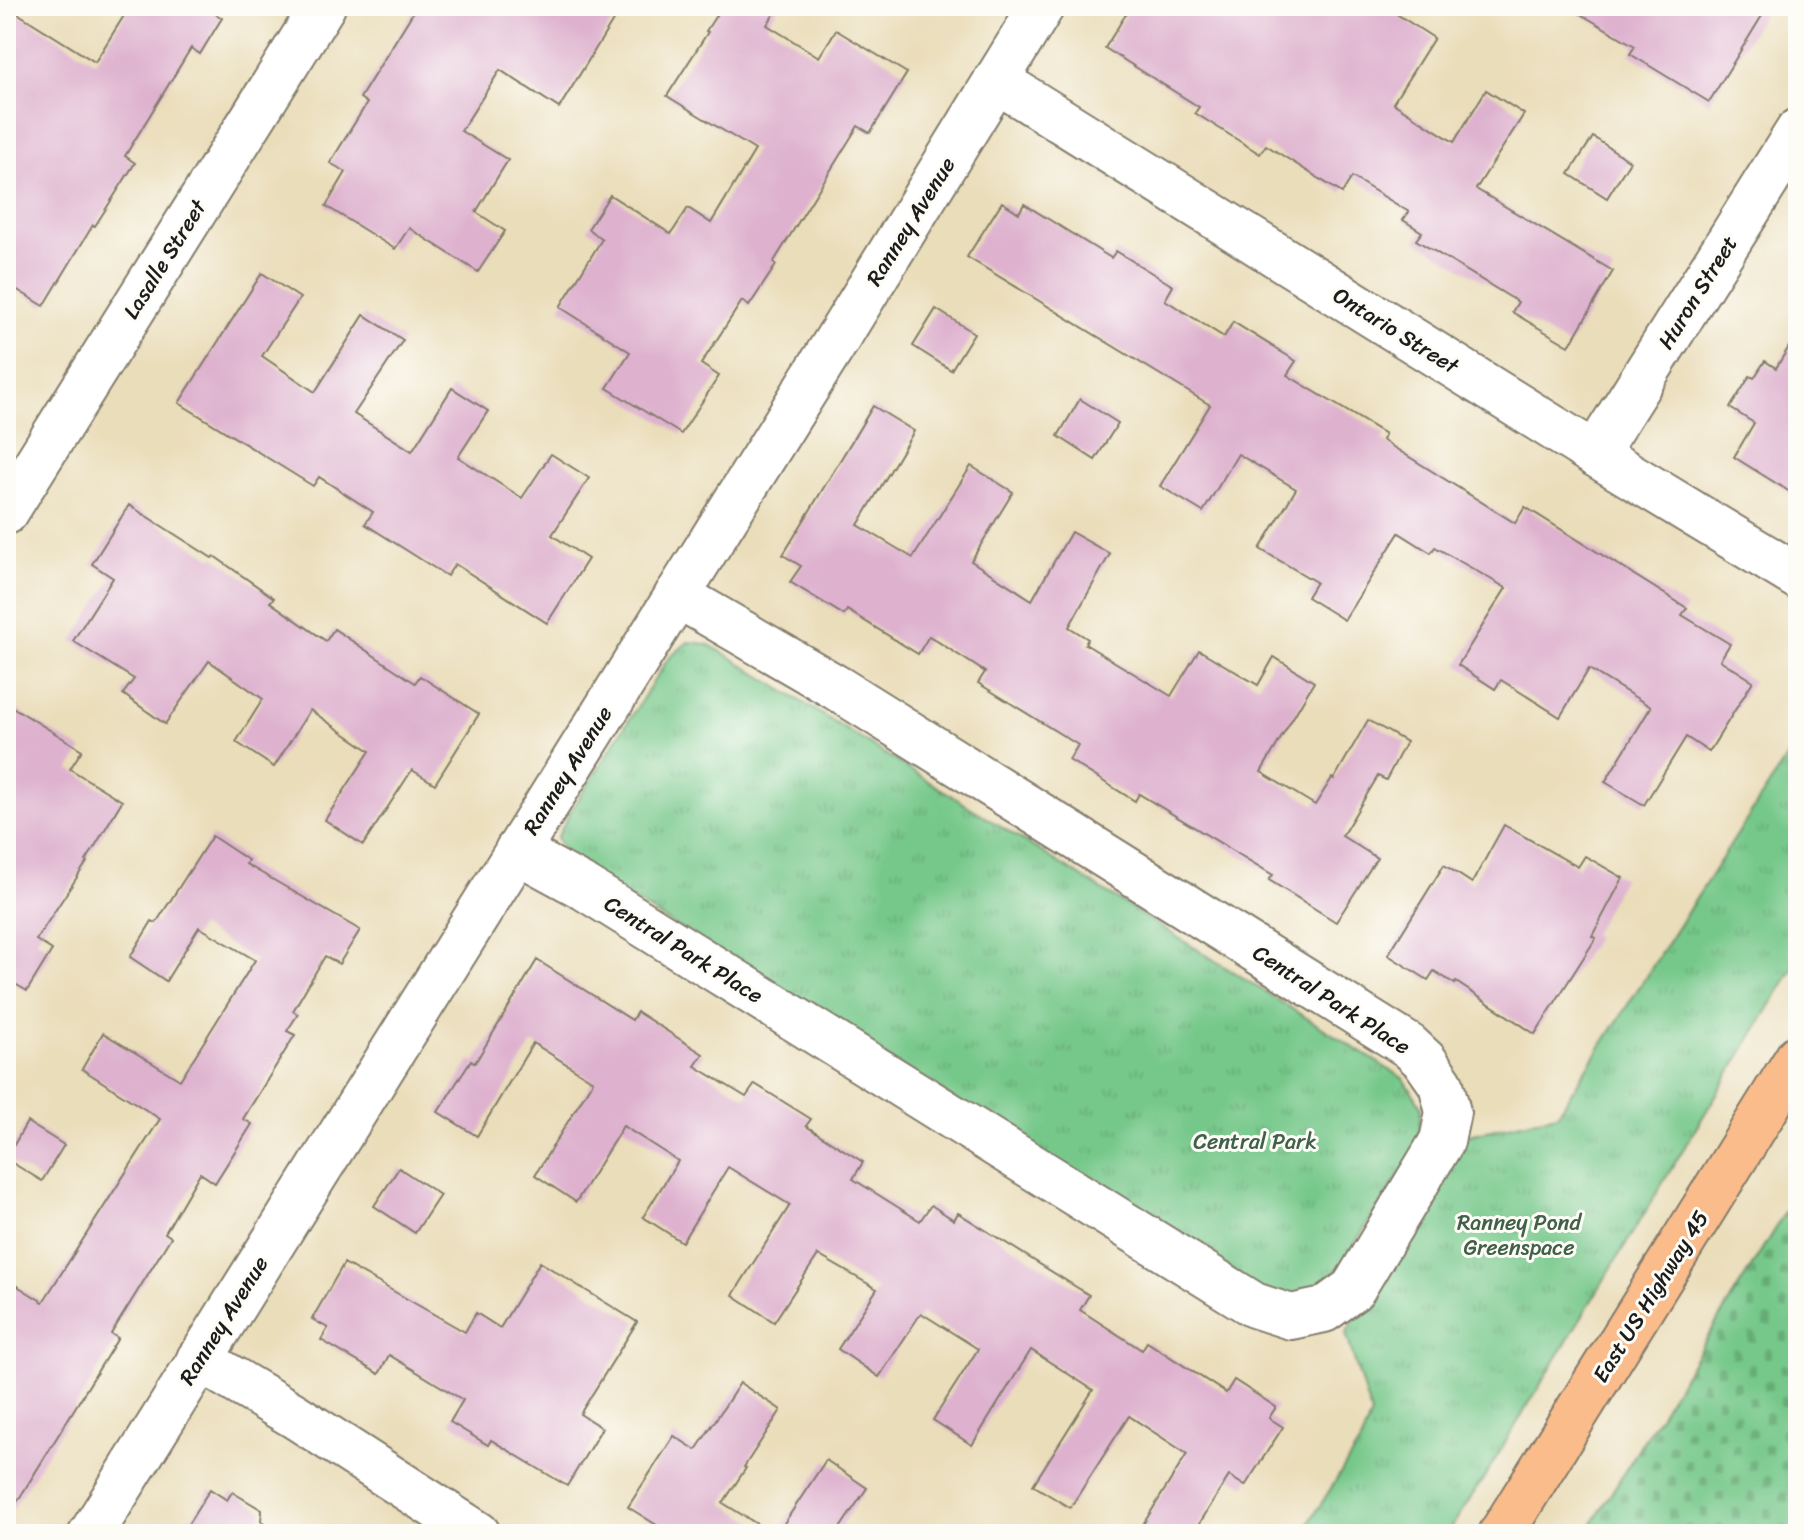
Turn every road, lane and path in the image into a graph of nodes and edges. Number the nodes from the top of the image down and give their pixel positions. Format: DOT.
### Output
graph roads {
  1 [pos="323,6"];
  2 [pos="1042,6"];
  3 [pos="996,80"];
  4 [pos="1798,131"];
  5 [pos="1595,454"];
  6 [pos="6,512"];
  7 [pos="1798,577"];
  8 [pos="677,595"];
  9 [pos="517,851"];
  10 [pos="1798,1057"];
  11 [pos="199,1359"];
  12 [pos="91,1534"];
  13 [pos="478,1534"];
  14 [pos="1501,1534"];
  1 -- 6 [label="street, Lasalle Street"];
  2 -- 3 [label="street, Ranney Avenue"];
  3 -- 5 [label="street, Ontario Street"];
  3 -- 8 [label="street, Ranney Avenue"];
  4 -- 5 [label="street, Huron Street"];
  5 -- 7 [label="street, Ontario Street"];
  8 -- 9 [label="street, Ranney Avenue"];
  8 -- 9 [label="street, Central Park Place"];
  9 -- 11 [label="street, Ranney Avenue"];
  10 -- 14 [label="main road, East US Highway 45"];
  11 -- 12 [label="street, Ranney Avenue"];
  11 -- 13 [label="street"];
}
